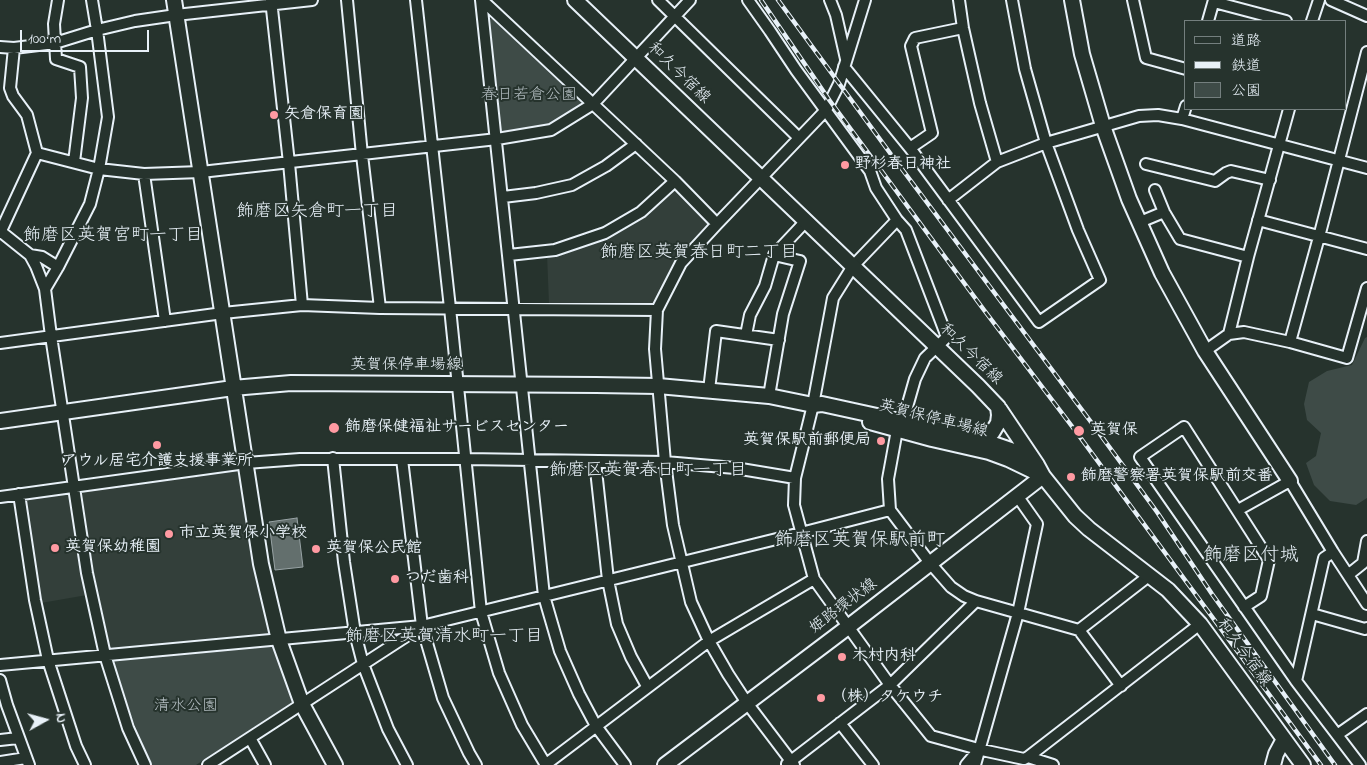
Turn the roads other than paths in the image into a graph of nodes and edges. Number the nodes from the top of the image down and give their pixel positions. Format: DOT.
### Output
graph roads {
  1 [pos="58,0"];
  2 [pos="92,0"];
  3 [pos="174,0"];
  4 [pos="312,0"];
  5 [pos="348,0"];
  6 [pos="416,0"];
  7 [pos="482,0"];
  8 [pos="575,0"];
  9 [pos="658,0"];
  10 [pos="690,0"];
  11 [pos="748,0"];
  12 [pos="830,0"];
  13 [pos="865,0"];
  14 [pos="959,0"];
  15 [pos="1012,0"];
  16 [pos="1072,0"];
  17 [pos="1133,0"];
  18 [pos="1319,0"];
  19 [pos="1331,0"];
  20 [pos="1214,1"];
  21 [pos="271,2"];
  22 [pos="176,15"];
  23 [pos="675,16"];
  24 [pos="1367,16"];
  25 [pos="1208,20"];
  26 [pos="1282,20"];
  27 [pos="1312,20"];
  28 [pos="963,28"];
  29 [pos="97,30"];
  30 [pos="55,43"];
  31 [pos="0,47"];
  32 [pos="14,48"];
  33 [pos="1367,52"];
  34 [pos="636,58"];
  35 [pos="845,64"];
  36 [pos="1184,68"];
  37 [pos="5,88"];
  38 [pos="593,104"];
  39 [pos="826,110"];
  40 [pos="1185,110"];
  41 [pos="1289,110"];
  42 [pos="1182,119"];
  43 [pos="1102,126"];
  44 [pos="799,138"];
  45 [pos="497,139"];
  46 [pos="1046,143"];
  47 [pos="636,144"];
  48 [pos="1280,145"];
  49 [pos="432,146"];
  50 [pos="910,148"];
  51 [pos="37,153"];
  52 [pos="362,155"];
  53 [pos="1338,161"];
  54 [pos="74,162"];
  55 [pos="997,162"];
  56 [pos="288,163"];
  57 [pos="1146,164"];
  58 [pos="1367,168"];
  59 [pos="99,169"];
  60 [pos="201,172"];
  61 [pos="144,174"];
  62 [pos="762,178"];
  63 [pos="1270,180"];
  64 [pos="675,181"];
  65 [pos="1155,190"];
  66 [pos="503,197"];
  67 [pos="948,200"];
  68 [pos="1164,212"];
  69 [pos="897,220"];
  70 [pos="1258,220"];
  71 [pos="806,221"];
  72 [pos="1140,222"];
  73 [pos="717,224"];
  74 [pos="0,232"];
  75 [pos="1319,237"];
  76 [pos="1367,249"];
  77 [pos="30,255"];
  78 [pos="509,255"];
  79 [pos="774,255"];
  80 [pos="1248,257"];
  81 [pos="853,266"];
  82 [pos="58,267"];
  83 [pos="1367,288"];
  84 [pos="45,289"];
  85 [pos="302,305"];
  86 [pos="380,308"];
  87 [pos="450,308"];
  88 [pos="514,309"];
  89 [pos="657,310"];
  90 [pos="1364,310"];
  91 [pos="223,313"];
  92 [pos="165,321"];
  93 [pos="1229,334"];
  94 [pos="746,335"];
  95 [pos="51,336"];
  96 [pos="779,340"];
  97 [pos="1290,342"];
  98 [pos="0,343"];
  99 [pos="936,347"];
  100 [pos="1204,351"];
  101 [pos="457,383"];
  102 [pos="522,385"];
  103 [pos="658,386"];
  104 [pos="233,388"];
  105 [pos="709,390"];
  106 [pos="769,396"];
  107 [pos="812,405"];
  108 [pos="998,407"];
  109 [pos="62,412"];
  110 [pos="0,421"];
  111 [pos="900,426"];
  112 [pos="973,437"];
  113 [pos="333,458"];
  114 [pos="402,459"];
  115 [pos="466,459"];
  116 [pos="530,460"];
  117 [pos="595,461"];
  118 [pos="665,462"];
  119 [pos="246,463"];
  120 [pos="1040,471"];
  121 [pos="795,478"];
  122 [pos="1290,480"];
  123 [pos="74,487"];
  124 [pos="19,494"];
  125 [pos="0,497"];
  126 [pos="1018,497"];
  127 [pos="890,510"];
  128 [pos="1238,510"];
  129 [pos="801,533"];
  130 [pos="1367,541"];
  131 [pos="1333,552"];
  132 [pos="681,562"];
  133 [pos="930,563"];
  134 [pos="1150,575"];
  135 [pos="1348,575"];
  136 [pos="814,579"];
  137 [pos="608,580"];
  138 [pos="544,596"];
  139 [pos="976,601"];
  140 [pos="1367,604"];
  141 [pos="1244,607"];
  142 [pos="481,612"];
  143 [pos="1018,613"];
  144 [pos="1312,614"];
  145 [pos="1200,624"];
  146 [pos="422,626"];
  147 [pos="848,627"];
  148 [pos="1367,628"];
  149 [pos="1079,630"];
  150 [pos="355,633"];
  151 [pos="279,640"];
  152 [pos="709,641"];
  153 [pos="105,655"];
  154 [pos="48,660"];
  155 [pos="363,664"];
  156 [pos="0,665"];
  157 [pos="0,680"];
  158 [pos="1296,681"];
  159 [pos="890,685"];
  160 [pos="647,686"];
  161 [pos="1121,686"];
  162 [pos="748,703"];
  163 [pos="302,704"];
  164 [pos="3,705"];
  165 [pos="1367,714"];
  166 [pos="840,723"];
  167 [pos="596,726"];
  168 [pos="1337,735"];
  169 [pos="18,738"];
  170 [pos="250,738"];
  171 [pos="1284,739"];
  172 [pos="0,740"];
  173 [pos="979,749"];
  174 [pos="1028,757"];
  175 [pos="0,762"];
  176 [pos="27,762"];
  177 [pos="790,764"];
  178 [pos="84,765"];
  179 [pos="145,765"];
  180 [pos="208,765"];
  181 [pos="265,765"];
  182 [pos="335,765"];
  183 [pos="407,765"];
  184 [pos="476,765"];
  185 [pos="546,765"];
  186 [pos="625,765"];
  187 [pos="665,765"];
  188 [pos="873,765"];
  189 [pos="966,765"];
  190 [pos="975,765"];
  191 [pos="1053,765"];
  192 [pos="1273,765"];
  193 [pos="1303,765"];
  194 [pos="1360,765"];
  1 -- 30 [label="street"];
  2 -- 29 [label="street"];
  3 -- 22 [label="main road"];
  4 -- 21 [label="street"];
  5 -- 52 [label="street"];
  6 -- 49 [label="street"];
  7 -- 38 [label="street"];
  7 -- 45 [label="street"];
  8 -- 34 [label="main road, 和久今宿線"];
  9 -- 23 [label="street"];
  10 -- 23 [label="street"];
  11 -- 39 [label="street"];
  12 -- 35 [label="street"];
  13 -- 35 [label="street"];
  14 -- 28 [label="street"];
  15 -- 46 [label="street"];
  16 -- 43 [label="main road"];
  17 -- 36 [label="street"];
  18 -- 27 [label="street"];
  19 -- 24 [label="street"];
  20 -- 25 [label="street"];
  20 -- 26 [label="street"];
  21 -- 22 [label="street"];
  21 -- 56 [label="street"];
  22 -- 29 [label="street"];
  22 -- 60 [label="main road"];
  23 -- 34 [label="street"];
  23 -- 44 [label="street"];
  28 -- 50 [label="street"];
  28 -- 55 [label="street"];
  29 -- 30 [label="street"];
  29 -- 59 [label="street"];
  30 -- 32 [label="street"];
  30 -- 54 [label="street"];
  31 -- 32 [label="street"];
  32 -- 37 [label="street"];
  33 -- 53 [label="street"];
  34 -- 38 [label="street"];
  34 -- 62 [label="main road, 和久今宿線"];
  35 -- 39 [label="street"];
  35 -- 50 [label="street"];
  37 -- 51 [label="street"];
  38 -- 45 [label="street"];
  38 -- 47 [label="street"];
  39 -- 44 [label="street"];
  39 -- 69 [label="street"];
  40 -- 42 [label="street"];
  41 -- 48 [label="street"];
  42 -- 43 [label="street"];
  42 -- 48 [label="street"];
  43 -- 46 [label="street"];
  43 -- 72 [label="main road"];
  44 -- 62 [label="street"];
  45 -- 49 [label="street"];
  45 -- 66 [label="street"];
  46 -- 55 [label="street"];
  46 -- 67 [label="street"];
  47 -- 64 [label="street"];
  47 -- 66 [label="street"];
  48 -- 53 [label="street"];
  48 -- 63 [label="street"];
  49 -- 52 [label="street"];
  49 -- 87 [label="street"];
  50 -- 67 [label="street"];
  51 -- 54 [label="street"];
  51 -- 74 [label="street"];
  52 -- 56 [label="street"];
  52 -- 86 [label="street"];
  53 -- 58 [label="street"];
  53 -- 75 [label="street"];
  54 -- 59 [label="street"];
  55 -- 67 [label="street"];
  56 -- 60 [label="street"];
  56 -- 85 [label="street"];
  57 -- 63 [label="street"];
  59 -- 61 [label="street"];
  59 -- 82 [label="street"];
  60 -- 61 [label="street"];
  60 -- 91 [label="main road"];
  61 -- 92 [label="street"];
  62 -- 71 [label="main road, 和久今宿線"];
  62 -- 73 [label="street"];
  63 -- 70 [label="street"];
  64 -- 73 [label="street"];
  64 -- 78 [label="street"];
  65 -- 68 [label="street"];
  66 -- 78 [label="street"];
  68 -- 72 [label="street"];
  68 -- 80 [label="street"];
  69 -- 81 [label="street"];
  69 -- 99 [label="street"];
  70 -- 75 [label="street"];
  70 -- 80 [label="street"];
  71 -- 79 [label="street"];
  71 -- 81 [label="main road, 和久今宿線"];
  72 -- 100 [label="main road"];
  73 -- 89 [label="street"];
  74 -- 77 [label="street"];
  75 -- 76 [label="street"];
  75 -- 97 [label="street"];
  77 -- 82 [label="street"];
  77 -- 84 [label="street"];
  78 -- 88 [label="street"];
  79 -- 94 [label="street"];
  79 -- 96 [label="street"];
  80 -- 93 [label="street"];
  81 -- 99 [label="main road, 和久今宿線"];
  81 -- 107 [label="street"];
  82 -- 84 [label="street"];
  83 -- 90 [label="street"];
  84 -- 95 [label="street"];
  85 -- 86 [label="street"];
  85 -- 91 [label="street"];
  86 -- 87 [label="street"];
  87 -- 88 [label="street"];
  87 -- 101 [label="street"];
  88 -- 89 [label="street"];
  88 -- 102 [label="street"];
  89 -- 103 [label="street"];
  90 -- 97 [label="street"];
  91 -- 92 [label="street"];
  91 -- 104 [label="main road"];
  92 -- 95 [label="street"];
  93 -- 97 [label="street"];
  93 -- 100 [label="street"];
  94 -- 96 [label="street"];
  94 -- 105 [label="street"];
  95 -- 98 [label="street"];
  95 -- 109 [label="street"];
  96 -- 106 [label="street"];
  99 -- 108 [label="main road, 和久今宿線"];
  99 -- 111 [label="street"];
  100 -- 122 [label="main road"];
  101 -- 102 [label="main road, 英賀保停車場線"];
  101 -- 104 [label="main road, 英賀保停車場線"];
  101 -- 115 [label="street"];
  102 -- 103 [label="main road, 英賀保停車場線"];
  102 -- 116 [label="street"];
  103 -- 105 [label="main road, 英賀保停車場線"];
  103 -- 118 [label="street"];
  104 -- 109 [label="main road, 英賀保停車場線"];
  104 -- 119 [label="main road"];
  105 -- 106 [label="main road, 英賀保停車場線"];
  106 -- 107 [label="main road, 英賀保停車場線"];
  107 -- 111 [label="main road, 英賀保停車場線"];
  107 -- 121 [label="street"];
  108 -- 112 [label="main road"];
  108 -- 120 [label="main road, 和久今宿線"];
  109 -- 110 [label="main road, 英賀保停車場線"];
  109 -- 123 [label="street"];
  111 -- 112 [label="main road, 英賀保停車場線"];
  111 -- 120 [label="main road, 英賀保停車場線"];
  111 -- 127 [label="street"];
  112 -- 120 [label="main road, 英賀保停車場線"];
  113 -- 114 [label="street"];
  113 -- 119 [label="street"];
  113 -- 150 [label="street"];
  114 -- 115 [label="street"];
  114 -- 146 [label="street"];
  115 -- 116 [label="street"];
  115 -- 142 [label="street"];
  116 -- 117 [label="street"];
  116 -- 138 [label="street"];
  117 -- 118 [label="street"];
  117 -- 137 [label="street"];
  118 -- 121 [label="street"];
  118 -- 132 [label="street"];
  119 -- 123 [label="street"];
  119 -- 151 [label="main road"];
  120 -- 126 [label="main road, 姫路環状線"];
  120 -- 134 [label="main road, 和久今宿線"];
  121 -- 129 [label="street"];
  122 -- 128 [label="street"];
  122 -- 131 [label="street"];
  123 -- 124 [label="street"];
  123 -- 153 [label="street"];
  124 -- 125 [label="street"];
  124 -- 154 [label="street"];
  126 -- 133 [label="main road, 姫路環状線"];
  126 -- 143 [label="street"];
  127 -- 129 [label="street"];
  127 -- 133 [label="street"];
  128 -- 141 [label="street"];
  128 -- 141 [label="street"];
  129 -- 132 [label="street"];
  129 -- 136 [label="street"];
  130 -- 135 [label="street"];
  131 -- 135 [label="street"];
  131 -- 144 [label="street"];
  132 -- 137 [label="street"];
  132 -- 152 [label="street"];
  133 -- 139 [label="street"];
  133 -- 147 [label="main road, 姫路環状線"];
  134 -- 145 [label="main road, 和久今宿線"];
  134 -- 149 [label="street"];
  135 -- 140 [label="street"];
  136 -- 147 [label="street"];
  136 -- 152 [label="street"];
  137 -- 138 [label="street"];
  137 -- 160 [label="street"];
  138 -- 142 [label="street"];
  138 -- 167 [label="street"];
  139 -- 143 [label="street"];
  139 -- 159 [label="street"];
  141 -- 158 [label="street"];
  142 -- 146 [label="street"];
  142 -- 185 [label="street"];
  143 -- 149 [label="street"];
  143 -- 173 [label="street"];
  144 -- 148 [label="street"];
  144 -- 158 [label="street"];
  145 -- 161 [label="street"];
  145 -- 171 [label="main road, 和久今宿線"];
  146 -- 150 [label="street"];
  146 -- 155 [label="street"];
  146 -- 184 [label="street"];
  147 -- 159 [label="street"];
  147 -- 162 [label="main road, 姫路環状線"];
  149 -- 161 [label="street"];
  150 -- 151 [label="street"];
  150 -- 155 [label="street"];
  151 -- 153 [label="street"];
  151 -- 163 [label="main road"];
  152 -- 160 [label="street"];
  152 -- 162 [label="street"];
  153 -- 154 [label="street"];
  153 -- 179 [label="street"];
  154 -- 156 [label="street"];
  154 -- 178 [label="street"];
  155 -- 163 [label="street"];
  155 -- 183 [label="street"];
  157 -- 164 [label="street"];
  158 -- 168 [label="street"];
  159 -- 166 [label="street"];
  159 -- 173 [label="street"];
  160 -- 167 [label="street"];
  161 -- 174 [label="street"];
  162 -- 177 [label="street"];
  162 -- 187 [label="main road, 姫路環状線"];
  163 -- 170 [label="street"];
  163 -- 182 [label="main road"];
  164 -- 169 [label="street"];
  165 -- 168 [label="street"];
  166 -- 177 [label="street"];
  166 -- 188 [label="street"];
  167 -- 185 [label="street"];
  167 -- 186 [label="street"];
  168 -- 194 [label="street"];
  169 -- 172 [label="street"];
  169 -- 176 [label="street"];
  170 -- 180 [label="street"];
  170 -- 181 [label="street"];
  171 -- 192 [label="main road"];
  171 -- 193 [label="main road, 和久今宿線"];
  173 -- 174 [label="street"];
  173 -- 189 [label="street"];
  173 -- 190 [label="street"];
  174 -- 191 [label="street"];
  175 -- 176 [label="street"];
}
